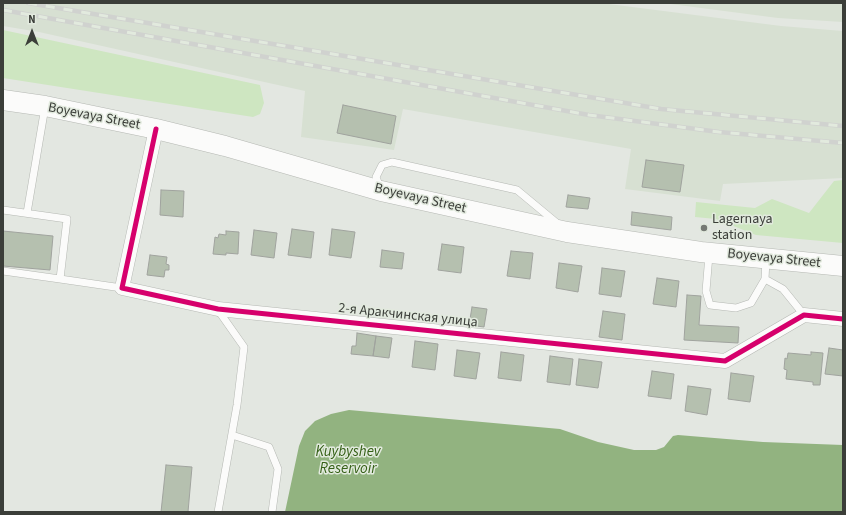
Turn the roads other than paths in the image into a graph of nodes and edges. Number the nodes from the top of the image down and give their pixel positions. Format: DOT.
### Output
graph roads {
  1 [pos="3,100"];
  2 [pos="45,106"];
  3 [pos="156,129"];
  4 [pos="381,191"];
  5 [pos="3,210"];
  6 [pos="27,213"];
  7 [pos="567,232"];
  8 [pos="709,253"];
  9 [pos="766,258"];
  10 [pos="843,266"];
  11 [pos="3,271"];
  12 [pos="60,279"];
  13 [pos="765,279"];
  14 [pos="122,288"];
  15 [pos="218,309"];
  16 [pos="804,314"];
  17 [pos="843,319"];
  18 [pos="232,436"];
  19 [pos="218,512"];
  20 [pos="272,512"];
  1 -- 2 [label="main road, Boyevaya Street"];
  2 -- 3 [label="main road, Boyevaya Street"];
  2 -- 6 [label="lane"];
  3 -- 4 [label="main road, Boyevaya Street"];
  3 -- 14 [label="street"];
  4 -- 7 [label="main road, Boyevaya Street"];
  4 -- 7 [label="lane"];
  5 -- 6 [label="lane"];
  6 -- 12 [label="lane"];
  7 -- 8 [label="main road, Boyevaya Street"];
  8 -- 9 [label="main road, Boyevaya Street"];
  8 -- 13 [label="lane"];
  9 -- 10 [label="main road, Boyevaya Street"];
  9 -- 13 [label="lane"];
  11 -- 12 [label="lane"];
  12 -- 14 [label="lane"];
  13 -- 16 [label="lane"];
  14 -- 15 [label="street, 2-я Аракчинская улица"];
  15 -- 16 [label="street, 2-я Аракчинская улица"];
  15 -- 18 [label="lane"];
  16 -- 17 [label="street"];
  18 -- 19 [label="lane"];
  18 -- 20 [label="lane"];
}
